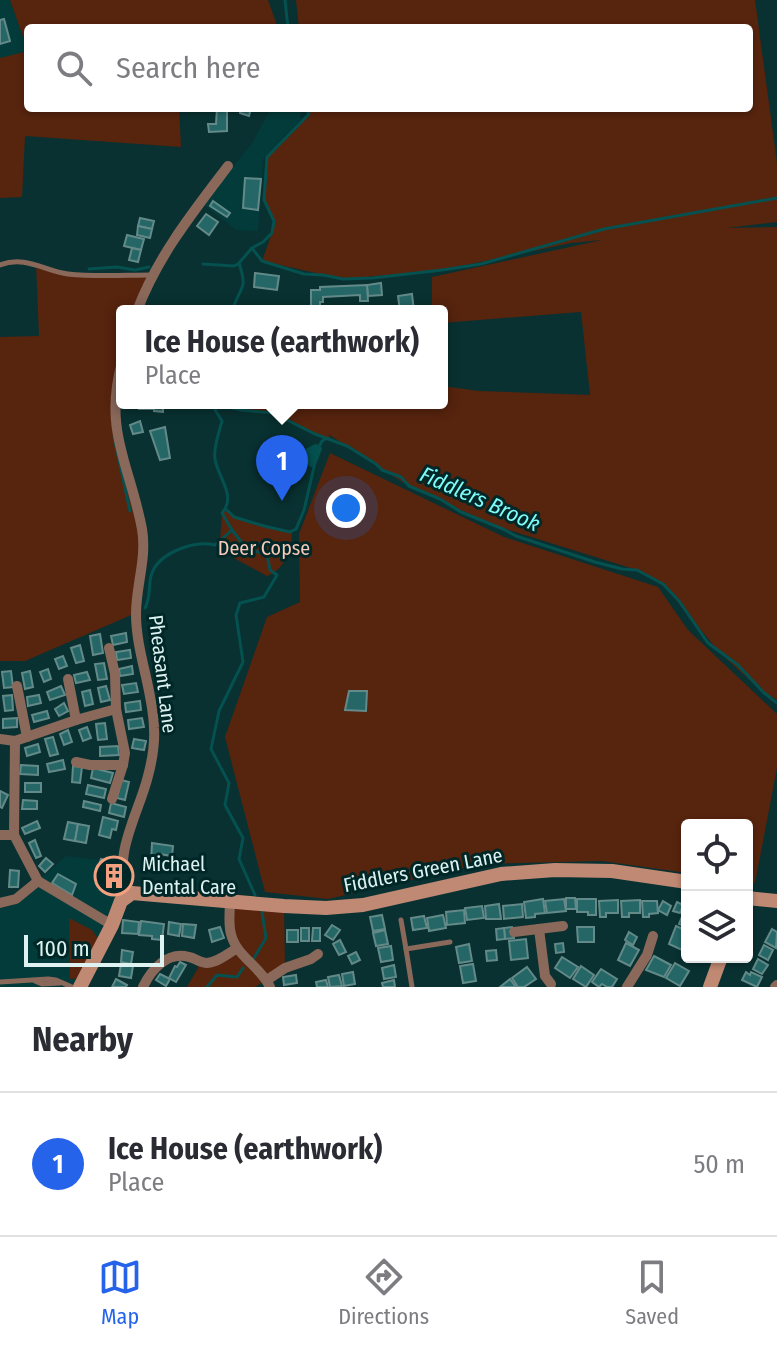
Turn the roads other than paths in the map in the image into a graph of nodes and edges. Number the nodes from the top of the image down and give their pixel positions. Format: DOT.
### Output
graph roads {
  1 [pos="228,166"];
  2 [pos="0,265"];
  3 [pos="153,275"];
  4 [pos="140,305"];
  5 [pos="116,392"];
  6 [pos="109,648"];
  7 [pos="68,679"];
  8 [pos="17,686"];
  9 [pos="116,709"];
  10 [pos="76,720"];
  11 [pos="27,737"];
  12 [pos="0,739"];
  13 [pos="15,741"];
  14 [pos="76,762"];
  15 [pos="123,765"];
  16 [pos="0,787"];
  17 [pos="14,788"];
  18 [pos="112,799"];
  19 [pos="0,835"];
  20 [pos="14,835"];
  21 [pos="38,881"];
  22 [pos="681,881"];
  23 [pos="128,894"];
  24 [pos="753,899"];
  25 [pos="230,901"];
  26 [pos="777,901"];
  27 [pos="0,903"];
  28 [pos="401,920"];
  29 [pos="112,925"];
  30 [pos="563,926"];
  31 [pos="539,929"];
  32 [pos="514,932"];
  33 [pos="653,936"];
  34 [pos="450,942"];
  35 [pos="237,948"];
  36 [pos="406,949"];
  37 [pos="313,960"];
  38 [pos="719,963"];
  39 [pos="0,982"];
  40 [pos="268,984"];
  41 [pos="551,986"];
  42 [pos="72,987"];
  43 [pos="80,987"];
  44 [pos="143,987"];
  45 [pos="412,987"];
  46 [pos="627,987"];
  47 [pos="710,987"];
  1 -- 3 [label="street"];
  2 -- 3 [label="lane"];
  3 -- 4 [label="street"];
  5 -- 23 [label="street, Pheasant Lane"];
  6 -- 9 [label="street"];
  7 -- 10 [label="street"];
  8 -- 11 [label="street"];
  9 -- 10 [label="street"];
  9 -- 15 [label="street"];
  10 -- 11 [label="street"];
  11 -- 13 [label="street"];
  12 -- 13 [label="street"];
  13 -- 17 [label="street"];
  14 -- 15 [label="street"];
  15 -- 18 [label="street"];
  16 -- 17 [label="street"];
  17 -- 20 [label="street"];
  19 -- 20 [label="street"];
  20 -- 21 [label="street"];
  21 -- 27 [label="street"];
  21 -- 29 [label="street"];
  22 -- 25 [label="street, Fiddlers Green Lane"];
  23 -- 25 [label="street, Fiddlers Green Lane"];
  23 -- 29 [label="street"];
  24 -- 26 [label="street"];
  25 -- 35 [label="street"];
  28 -- 36 [label="lane"];
  29 -- 43 [label="street"];
  30 -- 31 [label="street"];
  31 -- 32 [label="street"];
  31 -- 41 [label="street"];
  33 -- 46 [label="street"];
  34 -- 36 [label="lane"];
  35 -- 40 [label="street"];
  35 -- 44 [label="street"];
  36 -- 45 [label="lane"];
  37 -- 40 [label="street"];
  38 -- 47 [label="street"];
  39 -- 42 [label="lane"];
}
